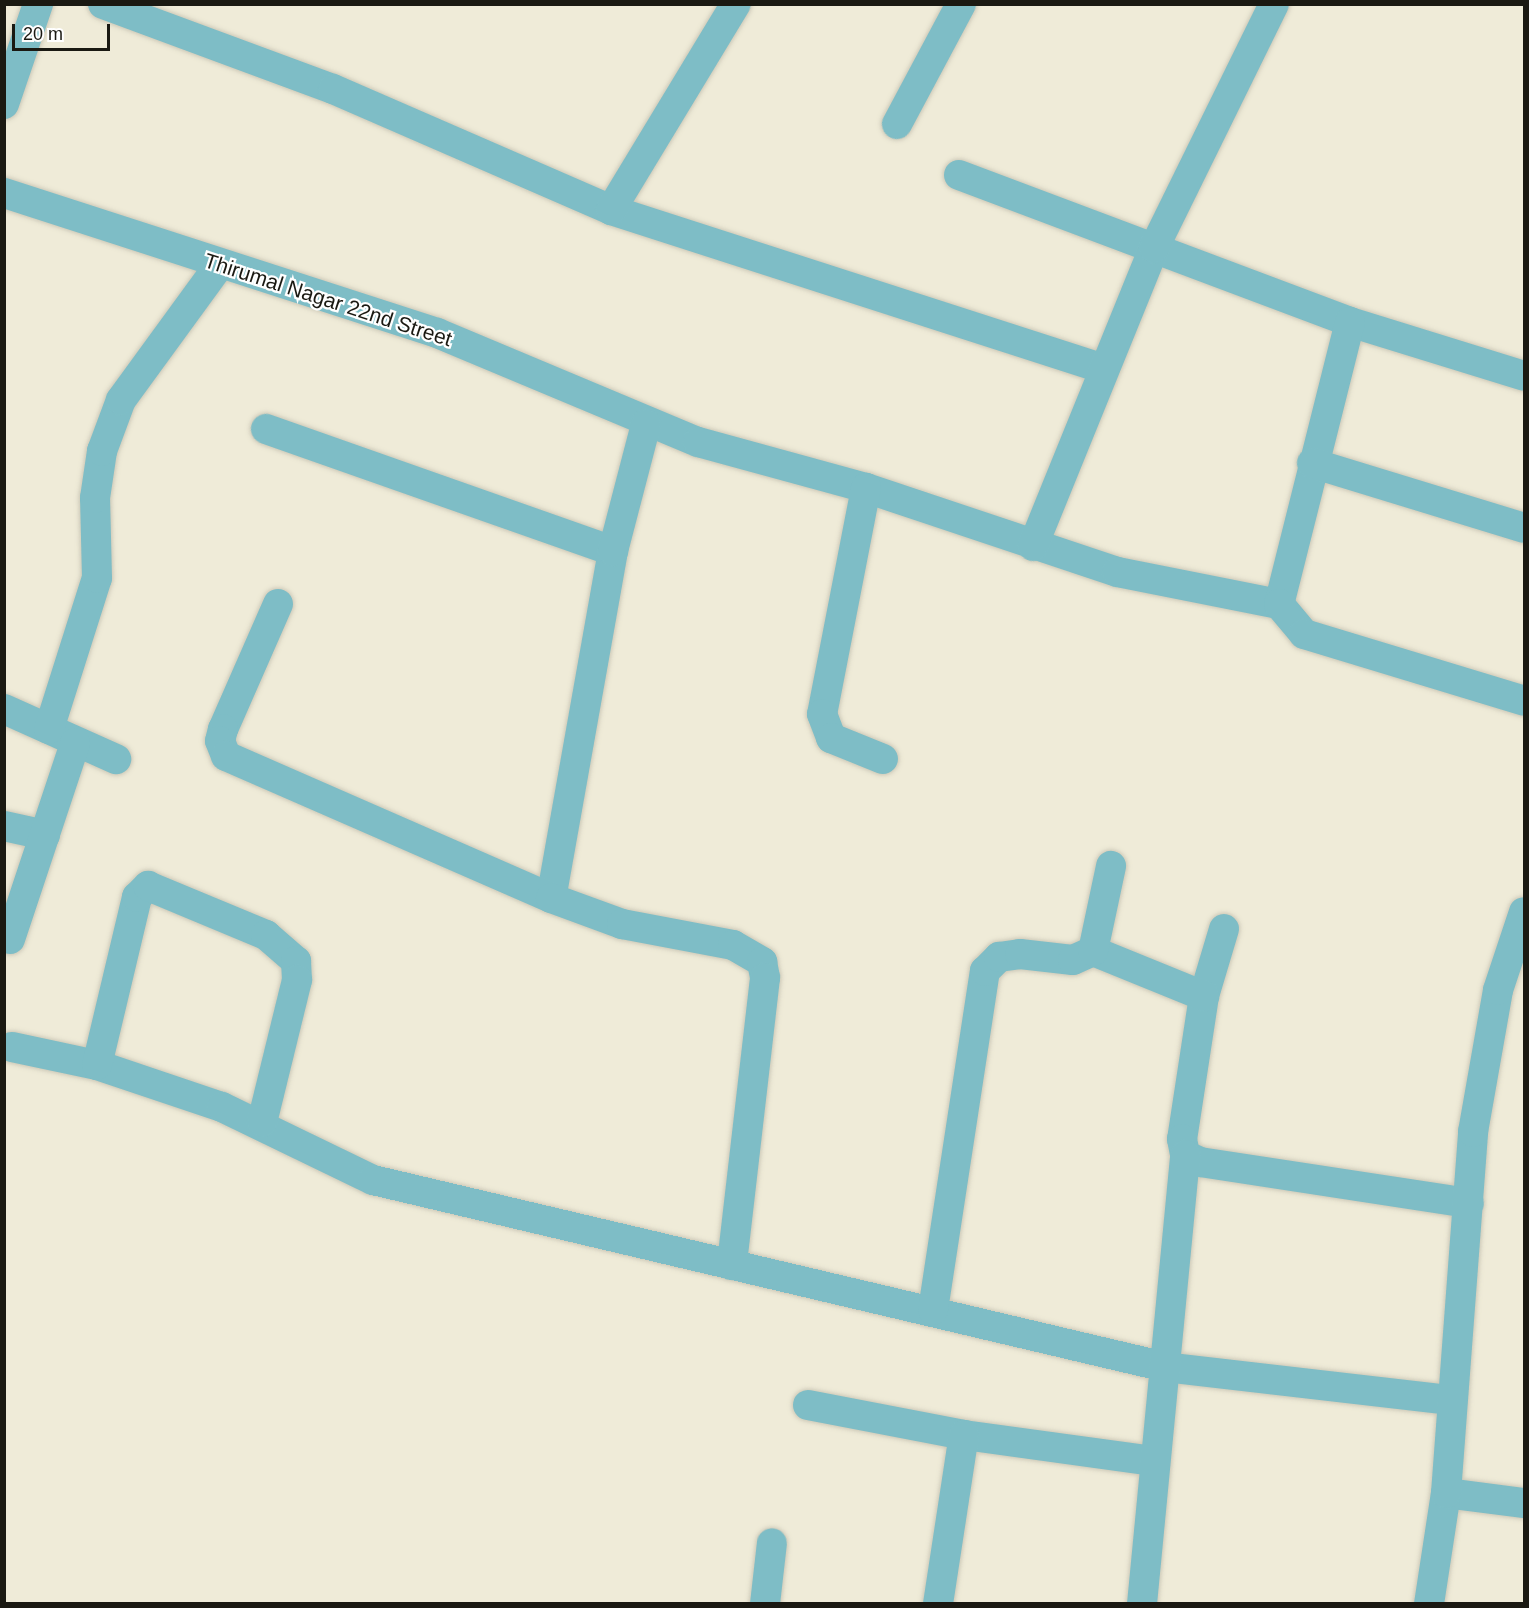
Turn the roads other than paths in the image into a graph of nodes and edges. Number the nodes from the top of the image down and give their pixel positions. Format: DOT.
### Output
graph roads {
  1 [pos="38,4"];
  2 [pos="103,4"];
  3 [pos="736,4"];
  4 [pos="961,4"];
  5 [pos="1271,6"];
  6 [pos="4,104"];
  7 [pos="897,124"];
  8 [pos="959,175"];
  9 [pos="4,193"];
  10 [pos="611,210"];
  11 [pos="1154,248"];
  12 [pos="220,264"];
  13 [pos="1350,322"];
  14 [pos="1101,368"];
  15 [pos="1524,376"];
  16 [pos="645,424"];
  17 [pos="266,429"];
  18 [pos="1312,463"];
  19 [pos="866,488"];
  20 [pos="1524,528"];
  21 [pos="1033,546"];
  22 [pos="614,551"];
  23 [pos="278,604"];
  24 [pos="1279,604"];
  25 [pos="1524,701"];
  26 [pos="4,709"];
  27 [pos="49,729"];
  28 [pos="75,744"];
  29 [pos="116,759"];
  30 [pos="883,759"];
  31 [pos="4,826"];
  32 [pos="45,835"];
  33 [pos="1111,866"];
  34 [pos="551,898"];
  35 [pos="1524,912"];
  36 [pos="1224,929"];
  37 [pos="10,939"];
  38 [pos="1094,951"];
  39 [pos="1204,996"];
  40 [pos="12,1047"];
  41 [pos="97,1065"];
  42 [pos="262,1122"];
  43 [pos="1185,1155"];
  44 [pos="1469,1203"];
  45 [pos="732,1265"];
  46 [pos="933,1310"];
  47 [pos="1165,1367"];
  48 [pos="1451,1400"];
  49 [pos="808,1405"];
  50 [pos="964,1435"];
  51 [pos="1154,1461"];
  52 [pos="1446,1493"];
  53 [pos="1524,1503"];
  54 [pos="772,1543"];
  55 [pos="765,1604"];
  56 [pos="938,1604"];
  57 [pos="1142,1604"];
  58 [pos="1429,1604"];
  1 -- 6 [label="street"];
  2 -- 10 [label="street"];
  3 -- 10 [label="street"];
  4 -- 7 [label="street"];
  5 -- 11 [label="street"];
  8 -- 11 [label="street"];
  9 -- 12 [label="street, Thirumal Nagar 22nd Street"];
  10 -- 14 [label="street"];
  11 -- 13 [label="street"];
  11 -- 14 [label="street"];
  12 -- 16 [label="street, Thirumal Nagar 22nd Street"];
  12 -- 27 [label="street"];
  13 -- 15 [label="street"];
  13 -- 18 [label="street"];
  14 -- 21 [label="street"];
  16 -- 19 [label="street, Thirumal Nagar 22nd Street"];
  16 -- 22 [label="street"];
  17 -- 22 [label="street"];
  18 -- 20 [label="street"];
  18 -- 24 [label="street"];
  19 -- 21 [label="street, Thirumal Nagar 22nd Street"];
  19 -- 30 [label="street"];
  21 -- 24 [label="street, Thirumal Nagar 22nd Street"];
  22 -- 34 [label="street"];
  23 -- 34 [label="street"];
  24 -- 25 [label="street"];
  26 -- 27 [label="street"];
  27 -- 28 [label="street"];
  28 -- 29 [label="street"];
  28 -- 32 [label="street"];
  31 -- 32 [label="street"];
  32 -- 37 [label="street"];
  33 -- 38 [label="street"];
  34 -- 45 [label="street"];
  35 -- 44 [label="street"];
  36 -- 39 [label="street"];
  38 -- 39 [label="street"];
  38 -- 46 [label="street"];
  39 -- 43 [label="street"];
  40 -- 41 [label="street"];
  41 -- 42 [label="street"];
  41 -- 42 [label="street"];
  42 -- 45 [label="street"];
  43 -- 44 [label="street"];
  43 -- 47 [label="street"];
  44 -- 48 [label="street"];
  45 -- 46 [label="street"];
  46 -- 47 [label="street"];
  47 -- 48 [label="street"];
  47 -- 51 [label="street"];
  48 -- 52 [label="street"];
  49 -- 50 [label="street"];
  50 -- 51 [label="street"];
  50 -- 56 [label="street"];
  51 -- 57 [label="street"];
  52 -- 53 [label="street"];
  52 -- 58 [label="street"];
  54 -- 55 [label="street"];
}
